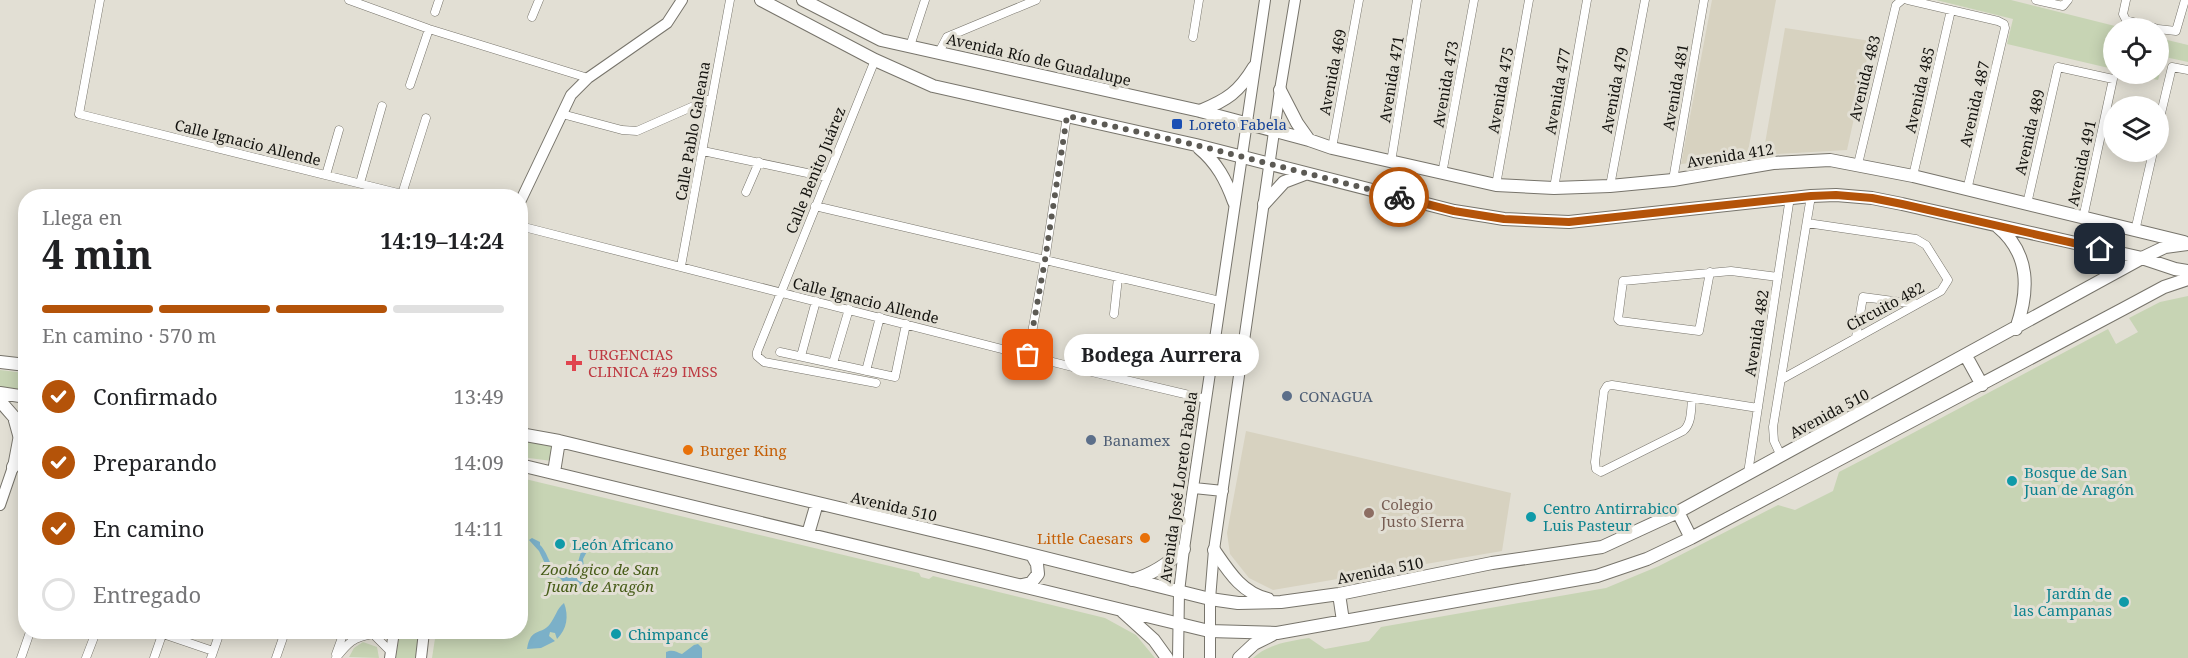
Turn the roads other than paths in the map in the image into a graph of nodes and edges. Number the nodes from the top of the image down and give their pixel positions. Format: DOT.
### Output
graph roads {
  1 [pos="100,0"];
  2 [pos="349,0"];
  3 [pos="439,0"];
  4 [pos="538,0"];
  5 [pos="682,0"];
  6 [pos="730,0"];
  7 [pos="761,0"];
  8 [pos="803,0"];
  9 [pos="925,0"];
  10 [pos="1036,0"];
  11 [pos="1198,0"];
  12 [pos="1265,0"];
  13 [pos="1296,0"];
  14 [pos="1359,0"];
  15 [pos="1417,0"];
  16 [pos="1474,0"];
  17 [pos="1529,0"];
  18 [pos="1587,0"];
  19 [pos="1645,0"];
  20 [pos="1704,0"];
  21 [pos="1901,0"];
  22 [pos="1908,0"];
  23 [pos="2036,0"];
  24 [pos="2126,0"];
  25 [pos="2185,0"];
  26 [pos="2067,2"];
  27 [pos="1951,10"];
  28 [pos="435,12"];
  29 [pos="532,17"];
  30 [pos="2124,18"];
  31 [pos="429,29"];
  32 [pos="2169,31"];
  33 [pos="1193,37"];
  34 [pos="910,46"];
  35 [pos="939,52"];
  36 [pos="875,60"];
  37 [pos="1254,67"];
  38 [pos="2188,70"];
  39 [pos="2103,77"];
  40 [pos="588,78"];
  41 [pos="2112,84"];
  42 [pos="410,85"];
  43 [pos="1280,90"];
  44 [pos="2165,96"];
  45 [pos="712,98"];
  46 [pos="382,106"];
  47 [pos="1200,111"];
  48 [pos="562,114"];
  49 [pos="1067,116"];
  50 [pos="426,118"];
  51 [pos="1245,123"];
  52 [pos="339,130"];
  53 [pos="1275,131"];
  54 [pos="1309,140"];
  55 [pos="1196,145"];
  56 [pos="1332,148"];
  57 [pos="703,151"];
  58 [pos="1240,157"];
  59 [pos="759,162"];
  60 [pos="1390,162"];
  61 [pos="2151,162"];
  62 [pos="1270,164"];
  63 [pos="1858,164"];
  64 [pos="1307,173"];
  65 [pos="1442,174"];
  66 [pos="326,175"];
  67 [pos="1913,176"];
  68 [pos="826,177"];
  69 [pos="1673,180"];
  70 [pos="360,183"];
  71 [pos="1496,184"];
  72 [pos="1610,186"];
  73 [pos="1554,188"];
  74 [pos="383,189"];
  75 [pos="408,189"];
  76 [pos="526,189"];
  77 [pos="1967,190"];
  78 [pos="746,192"];
  79 [pos="1811,196"];
  80 [pos="1790,197"];
  81 [pos="1234,201"];
  82 [pos="1264,204"];
  83 [pos="2026,204"];
  84 [pos="815,206"];
  85 [pos="2083,218"];
  86 [pos="1807,223"];
  87 [pos="1996,225"];
  88 [pos="528,228"];
  89 [pos="2135,231"];
  90 [pos="2188,243"];
  91 [pos="2142,258"];
  92 [pos="1045,260"];
  93 [pos="681,266"];
  94 [pos="2188,271"];
  95 [pos="1710,272"];
  96 [pos="1118,278"];
  97 [pos="1778,278"];
  98 [pos="2188,279"];
  99 [pos="782,292"];
  100 [pos="816,301"];
  101 [pos="1220,302"];
  102 [pos="1916,304"];
  103 [pos="849,309"];
  104 [pos="1114,314"];
  105 [pos="880,317"];
  106 [pos="906,324"];
  107 [pos="2016,329"];
  108 [pos="1856,337"];
  109 [pos="780,352"];
  110 [pos="1028,355"];
  111 [pos="801,356"];
  112 [pos="1966,356"];
  113 [pos="0,362"];
  114 [pos="833,363"];
  115 [pos="18,364"];
  116 [pos="866,370"];
  117 [pos="1782,379"];
  118 [pos="876,383"];
  119 [pos="1982,384"];
  120 [pos="0,393"];
  121 [pos="18,396"];
  122 [pos="1692,398"];
  123 [pos="1206,399"];
  124 [pos="0,401"];
  125 [pos="1758,408"];
  126 [pos="18,431"];
  127 [pos="528,435"];
  128 [pos="18,441"];
  129 [pos="560,441"];
  130 [pos="1781,456"];
  131 [pos="18,460"];
  132 [pos="14,467"];
  133 [pos="528,467"];
  134 [pos="554,472"];
  135 [pos="1748,473"];
  136 [pos="1194,488"];
  137 [pos="1223,491"];
  138 [pos="817,503"];
  139 [pos="0,505"];
  140 [pos="1678,512"];
  141 [pos="808,534"];
  142 [pos="1691,538"];
  143 [pos="1184,549"];
  144 [pos="1214,550"];
  145 [pos="1032,555"];
  146 [pos="1131,580"];
  147 [pos="1022,585"];
  148 [pos="1179,592"];
  149 [pos="1339,594"];
  150 [pos="1210,599"];
  151 [pos="1281,602"];
  152 [pos="1119,609"];
  153 [pos="1343,621"];
  154 [pos="1178,623"];
  155 [pos="1209,631"];
  156 [pos="1277,633"];
  157 [pos="28,639"];
  158 [pos="93,639"];
  159 [pos="161,639"];
  160 [pos="176,639"];
  161 [pos="218,639"];
  162 [pos="283,639"];
  163 [pos="342,639"];
  164 [pos="354,639"];
  165 [pos="376,639"];
  166 [pos="393,639"];
  167 [pos="423,639"];
  168 [pos="212,655"];
  169 [pos="391,655"];
  170 [pos="21,658"];
  171 [pos="86,658"];
  172 [pos="154,658"];
  173 [pos="276,658"];
  174 [pos="335,658"];
  175 [pos="421,658"];
  176 [pos="1167,658"];
  177 [pos="1178,658"];
  178 [pos="1210,658"];
  179 [pos="1239,658"];
  1 -- 66 [label="street, Calle Ignacio Allende"];
  2 -- 31 [label="street"];
  3 -- 28 [label="street"];
  4 -- 29 [label="street"];
  5 -- 40 [label="main road"];
  6 -- 45 [label="street, Calle Pablo Galeana"];
  7 -- 36 [label="main road"];
  8 -- 34 [label="main road, Avenida Río de Guadalupe"];
  9 -- 34 [label="street"];
  10 -- 35 [label="street"];
  11 -- 33 [label="street"];
  12 -- 37 [label="main road, Avenida José Loreto Fabela"];
  13 -- 43 [label="main road"];
  14 -- 56 [label="street, Avenida 469"];
  15 -- 60 [label="street, Avenida 471"];
  16 -- 65 [label="street, Avenida 473"];
  17 -- 71 [label="street, Avenida 475"];
  18 -- 73 [label="street, Avenida 477"];
  19 -- 72 [label="street, Avenida 479"];
  20 -- 69 [label="street, Avenida 481"];
  21 -- 63 [label="street, Avenida 483"];
  22 -- 27 [label="street"];
  23 -- 26 [label="street"];
  24 -- 30 [label="street"];
  25 -- 32 [label="street"];
  27 -- 67 [label="street, Avenida 485"];
  27 -- 77 [label="street, Avenida 487"];
  31 -- 40 [label="street"];
  31 -- 42 [label="street"];
  34 -- 35 [label="main road, Avenida Río de Guadalupe"];
  35 -- 47 [label="main road, Avenida Río de Guadalupe"];
  36 -- 49 [label="main road"];
  36 -- 68 [label="street, Calle Benito Juárez"];
  37 -- 47 [label="main road"];
  37 -- 51 [label="main road, Avenida José Loreto Fabela"];
  38 -- 44 [label="street"];
  39 -- 83 [label="street, Avenida 489"];
  40 -- 48 [label="main road"];
  41 -- 85 [label="street, Avenida 491"];
  43 -- 53 [label="main road"];
  43 -- 54 [label="main road"];
  45 -- 48 [label="street"];
  45 -- 57 [label="street, Calle Pablo Galeana"];
  46 -- 70 [label="street"];
  47 -- 51 [label="main road, Avenida Río de Guadalupe"];
  48 -- 76 [label="main road"];
  49 -- 55 [label="main road"];
  49 -- 92 [label="street"];
  50 -- 75 [label="street"];
  51 -- 53 [label="main road, Avenida Río de Guadalupe"];
  51 -- 58 [label="main road, Avenida José Loreto Fabela"];
  52 -- 66 [label="street"];
  53 -- 54 [label="main road, Avenida 412"];
  53 -- 62 [label="main road"];
  54 -- 56 [label="main road, Avenida 412"];
  55 -- 58 [label="main road"];
  55 -- 81 [label="main road"];
  56 -- 60 [label="main road, Avenida 412"];
  57 -- 59 [label="street"];
  57 -- 93 [label="street, Calle Pablo Galeana"];
  58 -- 62 [label="main road"];
  58 -- 81 [label="main road, Avenida José Loreto Fabela"];
  59 -- 68 [label="street"];
  59 -- 78 [label="street"];
  60 -- 65 [label="main road, Avenida 412"];
  61 -- 89 [label="street"];
  62 -- 64 [label="main road"];
  62 -- 82 [label="main road"];
  63 -- 67 [label="main road, Avenida 412"];
  63 -- 69 [label="main road, Avenida 412"];
  64 -- 80 [label="main road"];
  64 -- 82 [label="main road"];
  65 -- 71 [label="main road, Avenida 412"];
  66 -- 70 [label="street, Calle Ignacio Allende"];
  67 -- 77 [label="main road, Avenida 412"];
  68 -- 84 [label="street, Calle Benito Juárez"];
  69 -- 72 [label="main road, Avenida 412"];
  70 -- 74 [label="street, Calle Ignacio Allende"];
  71 -- 73 [label="main road, Avenida 412"];
  72 -- 73 [label="main road, Avenida 412"];
  77 -- 83 [label="main road, Avenida 412"];
  79 -- 80 [label="main road"];
  79 -- 86 [label="street"];
  79 -- 87 [label="main road"];
  80 -- 97 [label="street, Avenida 482"];
  81 -- 101 [label="main road, Avenida José Loreto Fabela"];
  82 -- 137 [label="main road"];
  83 -- 85 [label="main road, Avenida 412"];
  84 -- 92 [label="street"];
  84 -- 99 [label="street, Calle Benito Juárez"];
  85 -- 89 [label="main road, Avenida 412"];
  86 -- 102 [label="street, Circuito 482"];
  86 -- 117 [label="street"];
  87 -- 91 [label="main road"];
  87 -- 107 [label="main road"];
  88 -- 93 [label="street, Calle Ignacio Allende"];
  89 -- 90 [label="main road, Avenida 412"];
  90 -- 91 [label="main road, Avenida 510"];
  91 -- 94 [label="main road"];
  91 -- 107 [label="main road, Avenida 510"];
  92 -- 96 [label="street"];
  92 -- 110 [label="street"];
  93 -- 99 [label="street, Calle Ignacio Allende"];
  95 -- 95 [label="street"];
  95 -- 97 [label="street"];
  96 -- 101 [label="street"];
  96 -- 104 [label="street"];
  97 -- 125 [label="street, Avenida 482"];
  98 -- 119 [label="main road"];
  99 -- 100 [label="street, Calle Ignacio Allende"];
  99 -- 118 [label="street, Calle Benito Juárez"];
  100 -- 103 [label="street, Calle Ignacio Allende"];
  100 -- 111 [label="street"];
  101 -- 123 [label="main road, Avenida José Loreto Fabela"];
  102 -- 108 [label="street, Circuito 482"];
  102 -- 108 [label="street"];
  103 -- 105 [label="street, Calle Ignacio Allende"];
  103 -- 114 [label="street"];
  105 -- 106 [label="street, Calle Ignacio Allende"];
  105 -- 116 [label="street"];
  106 -- 110 [label="street, Calle Ignacio Allende"];
  106 -- 116 [label="street"];
  107 -- 112 [label="main road, Avenida 510"];
  108 -- 117 [label="street, Circuito 482"];
  109 -- 111 [label="street"];
  110 -- 123 [label="street, Calle Ignacio Allende"];
  111 -- 114 [label="street"];
  112 -- 119 [label="main road"];
  112 -- 130 [label="main road, Avenida 510"];
  113 -- 115 [label="main road"];
  114 -- 116 [label="street"];
  117 -- 130 [label="street"];
  119 -- 142 [label="main road"];
  120 -- 121 [label="main road"];
  122 -- 122 [label="street"];
  122 -- 125 [label="street"];
  123 -- 136 [label="main road, Avenida José Loreto Fabela"];
  124 -- 126 [label="main road"];
  125 -- 135 [label="street, Avenida 482"];
  127 -- 129 [label="main road, Avenida 510"];
  128 -- 132 [label="main road"];
  129 -- 134 [label="main road"];
  129 -- 138 [label="main road, Avenida 510"];
  130 -- 135 [label="main road, Avenida 510"];
  131 -- 132 [label="main road"];
  132 -- 139 [label="main road"];
  133 -- 134 [label="main road"];
  134 -- 141 [label="main road"];
  135 -- 140 [label="main road, Avenida 510"];
  136 -- 137 [label="main road"];
  136 -- 143 [label="main road, Avenida José Loreto Fabela"];
  137 -- 144 [label="main road"];
  138 -- 141 [label="main road"];
  138 -- 145 [label="main road, Avenida 510"];
  140 -- 142 [label="main road"];
  140 -- 149 [label="main road, Avenida 510"];
  141 -- 147 [label="main road"];
  142 -- 153 [label="main road"];
  143 -- 146 [label="main road"];
  143 -- 148 [label="main road, Avenida José Loreto Fabela"];
  144 -- 150 [label="main road"];
  144 -- 151 [label="main road"];
  145 -- 146 [label="main road, Avenida 510"];
  145 -- 147 [label="main road"];
  146 -- 148 [label="main road, Avenida 510"];
  147 -- 152 [label="main road"];
  148 -- 150 [label="main road, Avenida 510"];
  148 -- 154 [label="main road, Avenida José Loreto Fabela"];
  149 -- 151 [label="main road, Avenida 510"];
  149 -- 153 [label="main road"];
  150 -- 151 [label="main road, Avenida 510"];
  150 -- 155 [label="main road"];
  152 -- 154 [label="main road"];
  152 -- 176 [label="main road"];
  153 -- 156 [label="main road"];
  154 -- 155 [label="main road"];
  154 -- 177 [label="main road, Avenida José Loreto Fabela"];
  155 -- 156 [label="main road"];
  155 -- 178 [label="main road"];
  156 -- 179 [label="main road"];
  157 -- 170 [label="street"];
  158 -- 171 [label="street"];
  159 -- 172 [label="street"];
  160 -- 168 [label="street"];
  161 -- 168 [label="street"];
  162 -- 173 [label="street"];
  163 -- 174 [label="street"];
  164 -- 174 [label="street"];
  165 -- 169 [label="street"];
  166 -- 169 [label="main road"];
  167 -- 175 [label="main road"];
}
